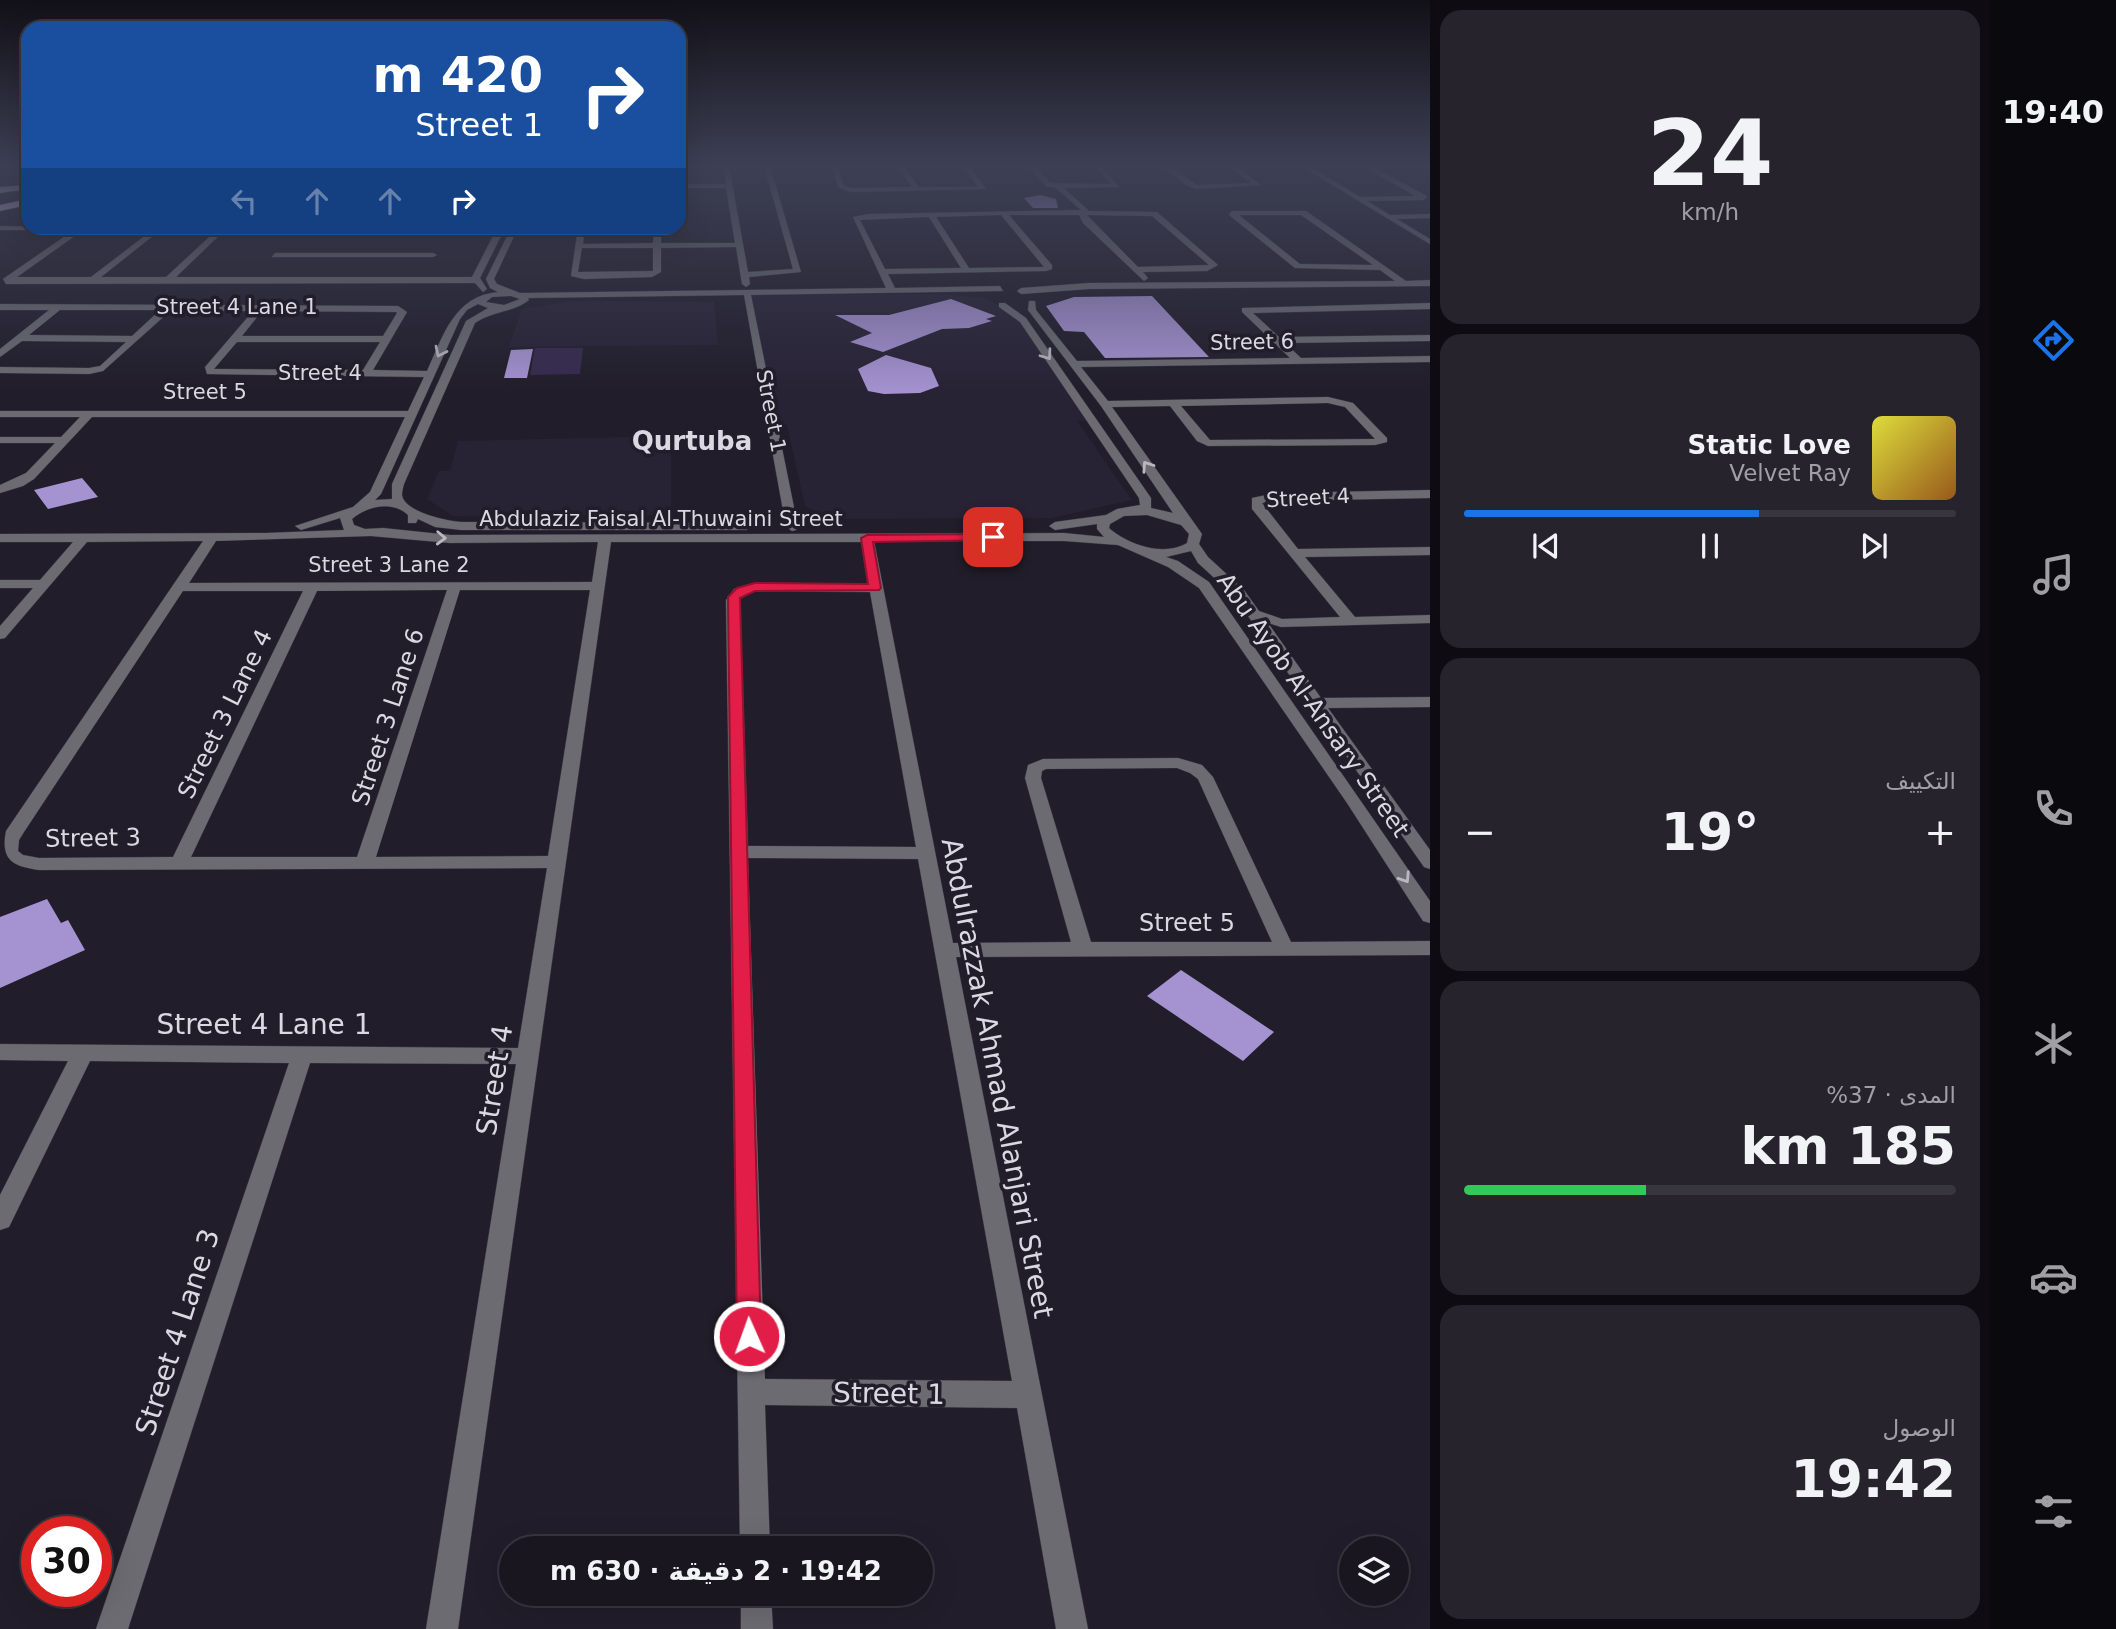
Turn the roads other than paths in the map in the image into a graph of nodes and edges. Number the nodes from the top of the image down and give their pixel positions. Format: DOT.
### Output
graph roads {
  1 [pos="61,242"];
  2 [pos="141,242"];
  3 [pos="208,242"];
  4 [pos="287,242"];
  5 [pos="441,242"];
  6 [pos="494,242"];
  7 [pos="507,242"];
  8 [pos="579,242"];
  9 [pos="657,242"];
  10 [pos="738,242"];
  11 [pos="790,242"];
  12 [pos="867,242"];
  13 [pos="949,242"];
  14 [pos="1027,242"];
  15 [pos="1108,242"];
  16 [pos="1187,242"];
  17 [pos="1268,242"];
  18 [pos="1345,242"];
  19 [pos="739,245"];
  20 [pos="578,246"];
  21 [pos="657,246"];
  22 [pos="275,255"];
  23 [pos="433,255"];
  24 [pos="267,263"];
  25 [pos="428,263"];
  26 [pos="1382,268"];
  27 [pos="1137,270"];
  28 [pos="260,271"];
  29 [pos="967,271"];
  30 [pos="882,272"];
  31 [pos="745,275"];
  32 [pos="93,280"];
  33 [pos="168,280"];
  34 [pos="252,280"];
  35 [pos="476,280"];
  36 [pos="4,283"];
  37 [pos="1404,283"];
  38 [pos="1430,285"];
  39 [pos="1151,286"];
  40 [pos="1191,288"];
  41 [pos="1213,288"];
  42 [pos="891,289"];
  43 [pos="1000,289"];
  44 [pos="1021,291"];
  45 [pos="508,293"];
  46 [pos="748,293"];
  47 [pos="521,295"];
  48 [pos="482,298"];
  49 [pos="987,301"];
  50 [pos="1033,302"];
  51 [pos="515,305"];
  52 [pos="1002,305"];
  53 [pos="1430,306"];
  54 [pos="0,307"];
  55 [pos="58,307"];
  56 [pos="169,307"];
  57 [pos="261,307"];
  58 [pos="503,307"];
  59 [pos="19,338"];
  60 [pos="236,338"];
  61 [pos="1430,338"];
  62 [pos="135,339"];
  63 [pos="386,339"];
  64 [pos="1277,341"];
  65 [pos="0,354"];
  66 [pos="1430,359"];
  67 [pos="1299,361"];
  68 [pos="1076,364"];
  69 [pos="0,370"];
  70 [pos="367,373"];
  71 [pos="429,373"];
  72 [pos="1172,403"];
  73 [pos="1105,404"];
  74 [pos="0,414"];
  75 [pos="410,414"];
  76 [pos="88,415"];
  77 [pos="0,440"];
  78 [pos="64,440"];
  79 [pos="1133,444"];
  80 [pos="1110,446"];
  81 [pos="388,462"];
  82 [pos="408,462"];
  83 [pos="0,489"];
  84 [pos="1430,494"];
  85 [pos="407,508"];
  86 [pos="357,509"];
  87 [pos="1139,511"];
  88 [pos="1107,519"];
  89 [pos="1185,522"];
  90 [pos="0,527"];
  91 [pos="792,527"];
  92 [pos="367,533"];
  93 [pos="0,538"];
  94 [pos="83,538"];
  95 [pos="212,538"];
  96 [pos="867,538"];
  97 [pos="606,539"];
  98 [pos="1116,542"];
  99 [pos="1192,545"];
  100 [pos="1133,549"];
  101 [pos="1430,551"];
  102 [pos="1295,553"];
  103 [pos="0,584"];
  104 [pos="43,584"];
  105 [pos="455,586"];
  106 [pos="599,586"];
  107 [pos="179,587"];
  108 [pos="312,587"];
  109 [pos="874,588"];
  110 [pos="1253,614"];
  111 [pos="1430,619"];
  112 [pos="1350,620"];
  113 [pos="1281,623"];
  114 [pos="1266,634"];
  115 [pos="0,635"];
  116 [pos="1318,703"];
  117 [pos="1427,706"];
  118 [pos="1385,799"];
  119 [pos="1354,801"];
  120 [pos="1411,836"];
  121 [pos="1379,839"];
  122 [pos="738,852"];
  123 [pos="925,853"];
  124 [pos="180,861"];
  125 [pos="365,861"];
  126 [pos="557,862"];
  127 [pos="1430,863"];
  128 [pos="1430,916"];
  129 [pos="1430,948"];
  130 [pos="1285,949"];
  131 [pos="945,950"];
  132 [pos="1083,950"];
  133 [pos="0,1052"];
  134 [pos="83,1053"];
  135 [pos="302,1055"];
  136 [pos="527,1056"];
  137 [pos="0,1219"];
  138 [pos="751,1392"];
  139 [pos="1028,1395"];
  140 [pos="755,1536"];
  141 [pos="756,1606"];
  142 [pos="112,1629"];
  143 [pos="442,1629"];
  144 [pos="757,1629"];
  145 [pos="1072,1629"];
  1 -- 36 [label="street"];
  2 -- 32 [label="street"];
  3 -- 33 [label="street"];
  4 -- 22 [label="street"];
  5 -- 23 [label="street"];
  6 -- 35 [label="street"];
  7 -- 45 [label="street"];
  8 -- 20 [label="street"];
  9 -- 21 [label="street"];
  10 -- 19 [label="street, Street 1"];
  11 -- 31 [label="street"];
  12 -- 30 [label="street"];
  13 -- 29 [label="street"];
  14 -- 29 [label="street"];
  15 -- 27 [label="street"];
  16 -- 27 [label="street"];
  17 -- 26 [label="street"];
  18 -- 26 [label="street"];
  19 -- 21 [label="street"];
  19 -- 31 [label="street, Street 1"];
  20 -- 21 [label="street"];
  20 -- 21 [label="street"];
  22 -- 23 [label="street"];
  22 -- 24 [label="street"];
  23 -- 25 [label="street"];
  26 -- 37 [label="street"];
  27 -- 39 [label="street"];
  28 -- 34 [label="street"];
  29 -- 30 [label="street"];
  30 -- 42 [label="street"];
  31 -- 46 [label="street, Street 1"];
  32 -- 33 [label="street"];
  32 -- 36 [label="street"];
  33 -- 34 [label="street"];
  34 -- 35 [label="street"];
  35 -- 48 [label="street"];
  37 -- 38 [label="street"];
  37 -- 41 [label="street"];
  38 -- 41 [label="street"];
  39 -- 40 [label="street"];
  39 -- 44 [label="street"];
  40 -- 41 [label="street"];
  40 -- 50 [label="street"];
  42 -- 43 [label="street"];
  42 -- 46 [label="street"];
  43 -- 44 [label="street"];
  43 -- 49 [label="street"];
  44 -- 50 [label="street"];
  45 -- 47 [label="street"];
  45 -- 48 [label="street"];
  46 -- 47 [label="street"];
  46 -- 49 [label="street"];
  46 -- 51 [label="street"];
  46 -- 91 [label="street, Street 1"];
  47 -- 51 [label="street"];
  48 -- 58 [label="street"];
  48 -- 71 [label="street, one-way"];
  49 -- 52 [label="street"];
  50 -- 52 [label="street"];
  50 -- 68 [label="street"];
  51 -- 58 [label="street"];
  52 -- 80 [label="street, one-way"];
  53 -- 64 [label="street"];
  54 -- 55 [label="street, Street 4 Lane 1"];
  55 -- 56 [label="street, Street 4 Lane 1"];
  55 -- 59 [label="street"];
  56 -- 57 [label="street, Street 4 Lane 1"];
  56 -- 62 [label="street"];
  57 -- 60 [label="street, Street 4"];
  57 -- 63 [label="street, Street 4 Lane 1"];
  58 -- 82 [label="street"];
  59 -- 62 [label="street"];
  59 -- 65 [label="street"];
  60 -- 63 [label="street"];
  60 -- 70 [label="street, Street 4"];
  61 -- 64 [label="street"];
  62 -- 69 [label="street"];
  63 -- 70 [label="street, Street 4 Lane 1"];
  64 -- 67 [label="street"];
  66 -- 67 [label="street, Street 6"];
  67 -- 68 [label="street, Street 6"];
  68 -- 73 [label="street"];
  70 -- 71 [label="street, Street 4"];
  71 -- 75 [label="street"];
  72 -- 72 [label="street"];
  72 -- 73 [label="street"];
  73 -- 79 [label="street"];
  74 -- 76 [label="street, Street 5"];
  75 -- 76 [label="street, Street 5"];
  75 -- 81 [label="street"];
  76 -- 78 [label="street"];
  77 -- 78 [label="street"];
  78 -- 83 [label="street"];
  79 -- 80 [label="street"];
  89 -- 79 [label="street, one-way"];
  80 -- 87 [label="street"];
  81 -- 82 [label="street"];
  81 -- 86 [label="street"];
  82 -- 85 [label="street"];
  84 -- 102 [label="street, Street 4"];
  85 -- 86 [label="street"];
  85 -- 91 [label="street, Abdulaziz Faisal Al-Thuwaini Street"];
  85 -- 92 [label="street"];
  86 -- 90 [label="street"];
  86 -- 92 [label="street"];
  87 -- 88 [label="street, Abdulaziz Faisal Al-Thuwaini Street"];
  87 -- 89 [label="street"];
  88 -- 91 [label="street, Abdulaziz Faisal Al-Thuwaini Street"];
  88 -- 98 [label="street"];
  89 -- 99 [label="street"];
  92 -- 95 [label="street, Abdulaziz Faisal Al-Thuwaini Street"];
  92 -- 97 [label="street, Abdulaziz Faisal Al-Thuwaini Street, one-way"];
  93 -- 94 [label="street, Abdulaziz Faisal Al-Thuwaini Street"];
  94 -- 95 [label="street, Abdulaziz Faisal Al-Thuwaini Street"];
  94 -- 104 [label="street"];
  95 -- 107 [label="street, Street 3"];
  96 -- 97 [label="street, Abdulaziz Faisal Al-Thuwaini Street"];
  96 -- 98 [label="street, Abdulaziz Faisal Al-Thuwaini Street"];
  96 -- 109 [label="street, Abdulrazzak Ahmad Alanjari Street"];
  97 -- 106 [label="street, Street 4"];
  98 -- 100 [label="street, Abdulaziz Faisal Al-Thuwaini Street"];
  99 -- 100 [label="street"];
  99 -- 110 [label="street, Abu Ayob Al-Ansary Street"];
  100 -- 119 [label="street, Abu Ayob Al-Ansary Street"];
  101 -- 102 [label="street"];
  102 -- 112 [label="street, Street 4"];
  103 -- 104 [label="street"];
  104 -- 115 [label="street"];
  105 -- 106 [label="street, Street 3 Lane 2"];
  105 -- 108 [label="street, Street 3 Lane 2"];
  105 -- 125 [label="street, Street 3 Lane 6"];
  106 -- 126 [label="street, Street 4"];
  107 -- 108 [label="street, Street 3 Lane 2"];
  107 -- 124 [label="street, Street 3"];
  108 -- 124 [label="street, Street 3 Lane 4"];
  109 -- 122 [label="street"];
  109 -- 123 [label="street, Abdulrazzak Ahmad Alanjari Street"];
  110 -- 113 [label="street"];
  110 -- 114 [label="street, Abu Ayob Al-Ansary Street"];
  111 -- 112 [label="street"];
  112 -- 113 [label="street"];
  113 -- 114 [label="street"];
  114 -- 116 [label="street, Abu Ayob Al-Ansary Street"];
  116 -- 117 [label="street"];
  116 -- 118 [label="street, Abu Ayob Al-Ansary Street"];
  118 -- 119 [label="street"];
  118 -- 120 [label="street, Abu Ayob Al-Ansary Street"];
  119 -- 121 [label="street, Abu Ayob Al-Ansary Street"];
  120 -- 121 [label="street"];
  120 -- 127 [label="street, Abu Ayob Al-Ansary Street"];
  121 -- 128 [label="street, Abu Ayob Al-Ansary Street, one-way"];
  122 -- 123 [label="street"];
  122 -- 138 [label="street"];
  123 -- 131 [label="street, Abdulrazzak Ahmad Alanjari Street"];
  124 -- 125 [label="street, Street 3"];
  125 -- 126 [label="street, Street 3"];
  126 -- 136 [label="street, Street 4"];
  129 -- 130 [label="street, Street 5"];
  130 -- 132 [label="street, Street 5"];
  130 -- 132 [label="street"];
  131 -- 132 [label="street, Street 5"];
  131 -- 139 [label="street, Abdulrazzak Ahmad Alanjari Street"];
  133 -- 134 [label="street, Street 4 Lane 1"];
  134 -- 135 [label="street, Street 4 Lane 1"];
  134 -- 137 [label="street"];
  135 -- 136 [label="street, Street 4 Lane 1"];
  135 -- 142 [label="street, Street 4 Lane 3"];
  136 -- 143 [label="street, Street 4"];
  138 -- 139 [label="street, Street 1"];
  138 -- 140 [label="street"];
  139 -- 145 [label="street, Abdulrazzak Ahmad Alanjari Street"];
  141 -- 144 [label="street"];
}
